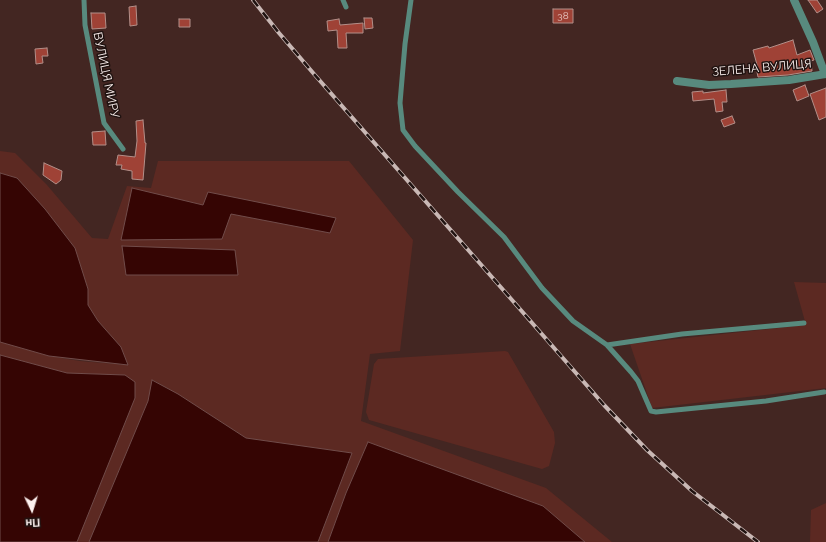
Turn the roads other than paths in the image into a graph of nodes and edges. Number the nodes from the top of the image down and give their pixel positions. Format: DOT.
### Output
graph roads {
  1 [pos="84,0"];
  2 [pos="343,0"];
  3 [pos="411,0"];
  4 [pos="794,0"];
  5 [pos="346,7"];
  6 [pos="826,74"];
  7 [pos="677,82"];
  8 [pos="123,149"];
  9 [pos="804,323"];
  10 [pos="606,344"];
  11 [pos="824,392"];
  1 -- 8 [label="lane, ВУЛИЦЯ МИРУ"];
  2 -- 5 [label="lane"];
  3 -- 10 [label="lane"];
  4 -- 6 [label="street"];
  6 -- 7 [label="street, ЗЕЛЕНА ВУЛИЦЯ"];
  9 -- 10 [label="lane"];
  10 -- 11 [label="lane"];
}
